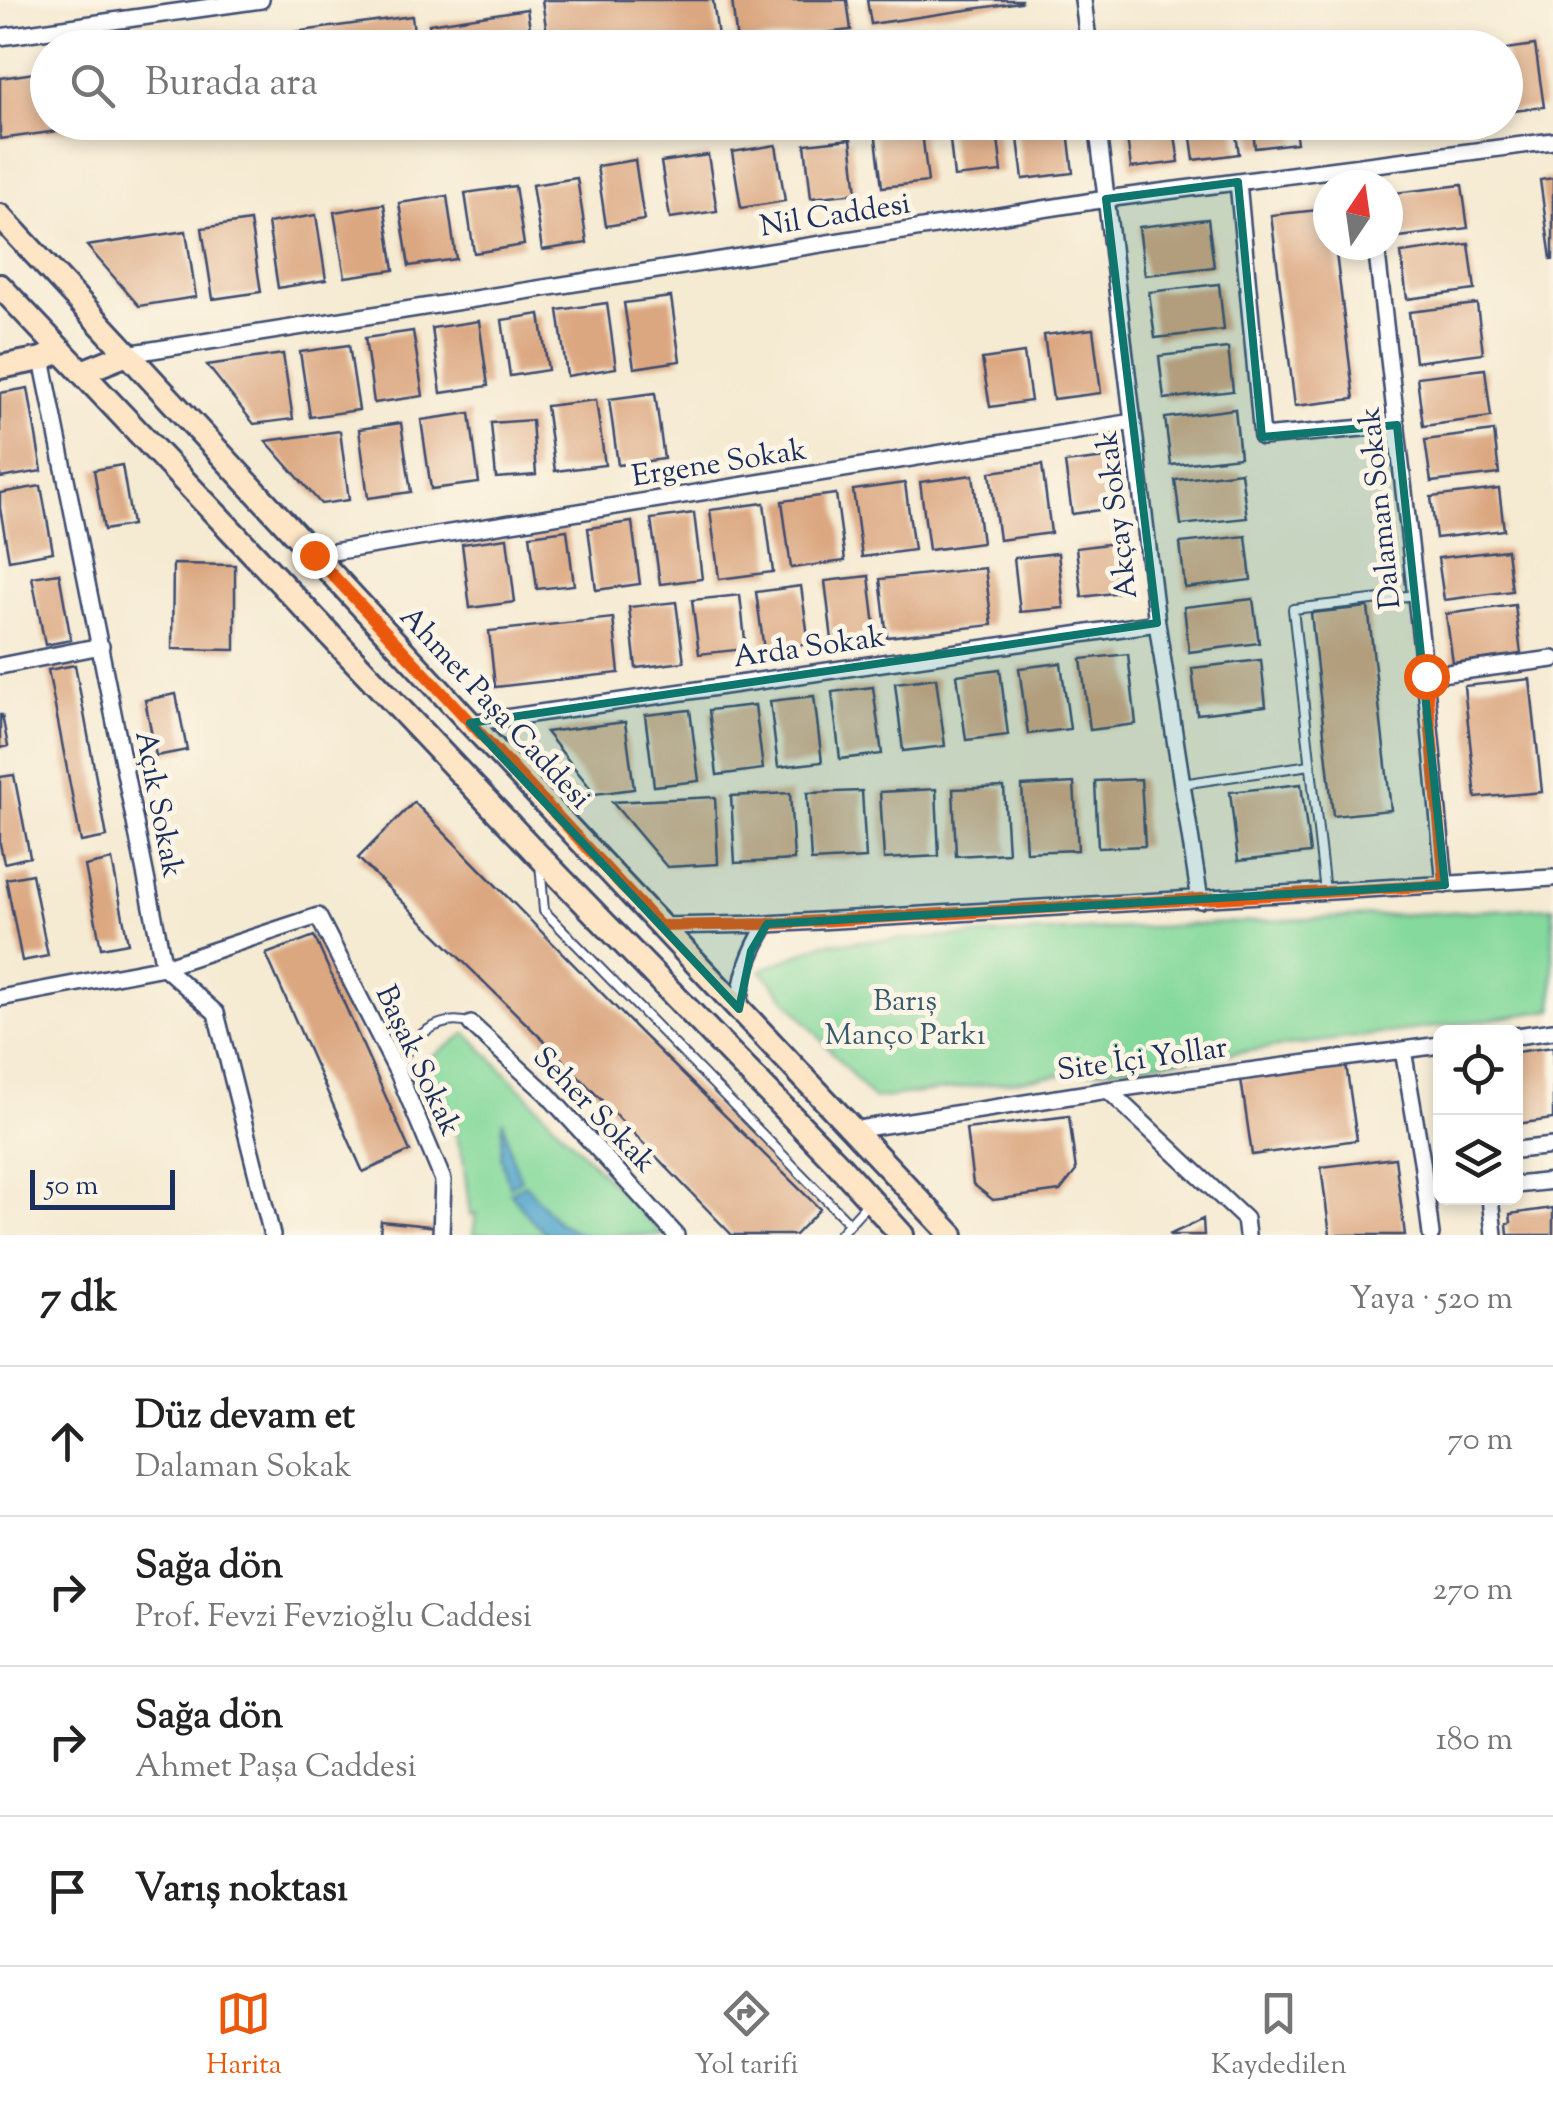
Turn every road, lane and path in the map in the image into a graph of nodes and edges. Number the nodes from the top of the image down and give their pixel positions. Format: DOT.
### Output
graph roads {
  1 [pos="262,0"];
  2 [pos="1083,0"];
  3 [pos="50,30"];
  4 [pos="1087,30"];
  5 [pos="30,33"];
  6 [pos="0,37"];
  7 [pos="1099,140"];
  8 [pos="1553,142"];
  9 [pos="1367,166"];
  10 [pos="1368,170"];
  11 [pos="1238,182"];
  12 [pos="1106,199"];
  13 [pos="0,216"];
  14 [pos="1378,260"];
  15 [pos="1,289"];
  16 [pos="51,354"];
  17 [pos="127,354"];
  18 [pos="0,367"];
  19 [pos="82,372"];
  20 [pos="1133,422"];
  21 [pos="1397,425"];
  22 [pos="314,555"];
  23 [pos="1416,595"];
  24 [pos="1157,623"];
  25 [pos="100,646"];
  26 [pos="1553,659"];
  27 [pos="0,666"];
  28 [pos="1426,676"];
  29 [pos="470,723"];
  30 [pos="1310,765"];
  31 [pos="1182,784"];
  32 [pos="539,856"];
  33 [pos="1553,878"];
  34 [pos="1445,885"];
  35 [pos="1325,892"];
  36 [pos="1200,900"];
  37 [pos="767,924"];
  38 [pos="660,926"];
  39 [pos="164,968"];
  40 [pos="0,998"];
  41 [pos="739,1009"];
  42 [pos="471,1024"];
  43 [pos="1553,1031"];
  44 [pos="1523,1035"];
  45 [pos="1433,1046"];
  46 [pos="1402,1050"];
  47 [pos="399,1076"];
  48 [pos="1108,1090"];
  49 [pos="852,1130"];
  50 [pos="1553,1146"];
  51 [pos="1523,1149"];
  52 [pos="1433,1160"];
  53 [pos="1422,1161"];
  54 [pos="1553,1181"];
  55 [pos="1523,1185"];
  56 [pos="1433,1192"];
  57 [pos="870,1199"];
  58 [pos="1433,1205"];
  59 [pos="1491,1205"];
  60 [pos="850,1224"];
  61 [pos="272,1235"];
  62 [pos="441,1235"];
  63 [pos="676,1235"];
  64 [pos="839,1235"];
  65 [pos="902,1235"];
  66 [pos="952,1235"];
  67 [pos="1247,1235"];
  68 [pos="1431,1235"];
  69 [pos="1494,1235"];
  1 -- 3 [label="street"];
  2 -- 4 [label="street"];
  5 -- 6 [label="street"];
  7 -- 12 [label="street, Akçay Sokak"];
  8 -- 9 [label="street, Nil Caddesi"];
  9 -- 10 [label="street"];
  9 -- 11 [label="street, Nil Caddesi"];
  11 -- 12 [label="street, Nil Caddesi"];
  11 -- 21 [label="street"];
  12 -- 17 [label="street, Nil Caddesi"];
  12 -- 20 [label="street, Akçay Sokak"];
  13 -- 17 [label="street, Ahmet Paşa Caddesi"];
  14 -- 21 [label="street, Dalaman Sokak"];
  15 -- 16 [label="street"];
  16 -- 18 [label="street"];
  16 -- 19 [label="street"];
  16 -- 25 [label="street, Açık Sokak"];
  17 -- 19 [label="street"];
  17 -- 22 [label="street, Ahmet Paşa Caddesi"];
  19 -- 32 [label="street"];
  20 -- 22 [label="street, Ergene Sokak"];
  20 -- 24 [label="street, Akçay Sokak"];
  21 -- 23 [label="street, Dalaman Sokak"];
  22 -- 29 [label="street, Ahmet Paşa Caddesi"];
  23 -- 28 [label="street, Dalaman Sokak"];
  23 -- 30 [label="lane"];
  24 -- 29 [label="street, Arda Sokak"];
  24 -- 31 [label="street, Akçay Sokak"];
  25 -- 27 [label="street"];
  25 -- 39 [label="street, Açık Sokak"];
  26 -- 28 [label="street"];
  28 -- 34 [label="street, Dalaman Sokak"];
  29 -- 38 [label="street, Ahmet Paşa Caddesi"];
  30 -- 31 [label="lane"];
  30 -- 35 [label="lane"];
  31 -- 36 [label="street, Akçay Sokak"];
  32 -- 57 [label="street"];
  32 -- 60 [label="lane"];
  33 -- 34 [label="street"];
  34 -- 35 [label="street"];
  35 -- 36 [label="street"];
  36 -- 37 [label="street"];
  37 -- 38 [label="street"];
  37 -- 41 [label="street"];
  38 -- 41 [label="street, Ahmet Paşa Caddesi"];
  39 -- 40 [label="street"];
  39 -- 47 [label="street, Başak Sokak"];
  39 -- 61 [label="street"];
  41 -- 49 [label="street, Ahmet Paşa Caddesi"];
  42 -- 47 [label="lane"];
  42 -- 63 [label="street, Seher Sokak"];
  43 -- 44 [label="street"];
  45 -- 46 [label="street, Site İçi Yollar"];
  46 -- 48 [label="street, Site İçi Yollar"];
  46 -- 53 [label="street"];
  47 -- 62 [label="street, Başak Sokak"];
  48 -- 49 [label="street, Site İçi Yollar"];
  48 -- 67 [label="street"];
  49 -- 66 [label="street, Ahmet Paşa Caddesi"];
  50 -- 51 [label="street"];
  52 -- 53 [label="street"];
  53 -- 56 [label="street"];
  54 -- 55 [label="street"];
  57 -- 60 [label="lane"];
  57 -- 65 [label="street"];
  58 -- 68 [label="street"];
  59 -- 69 [label="street"];
  60 -- 64 [label="lane"];
}
